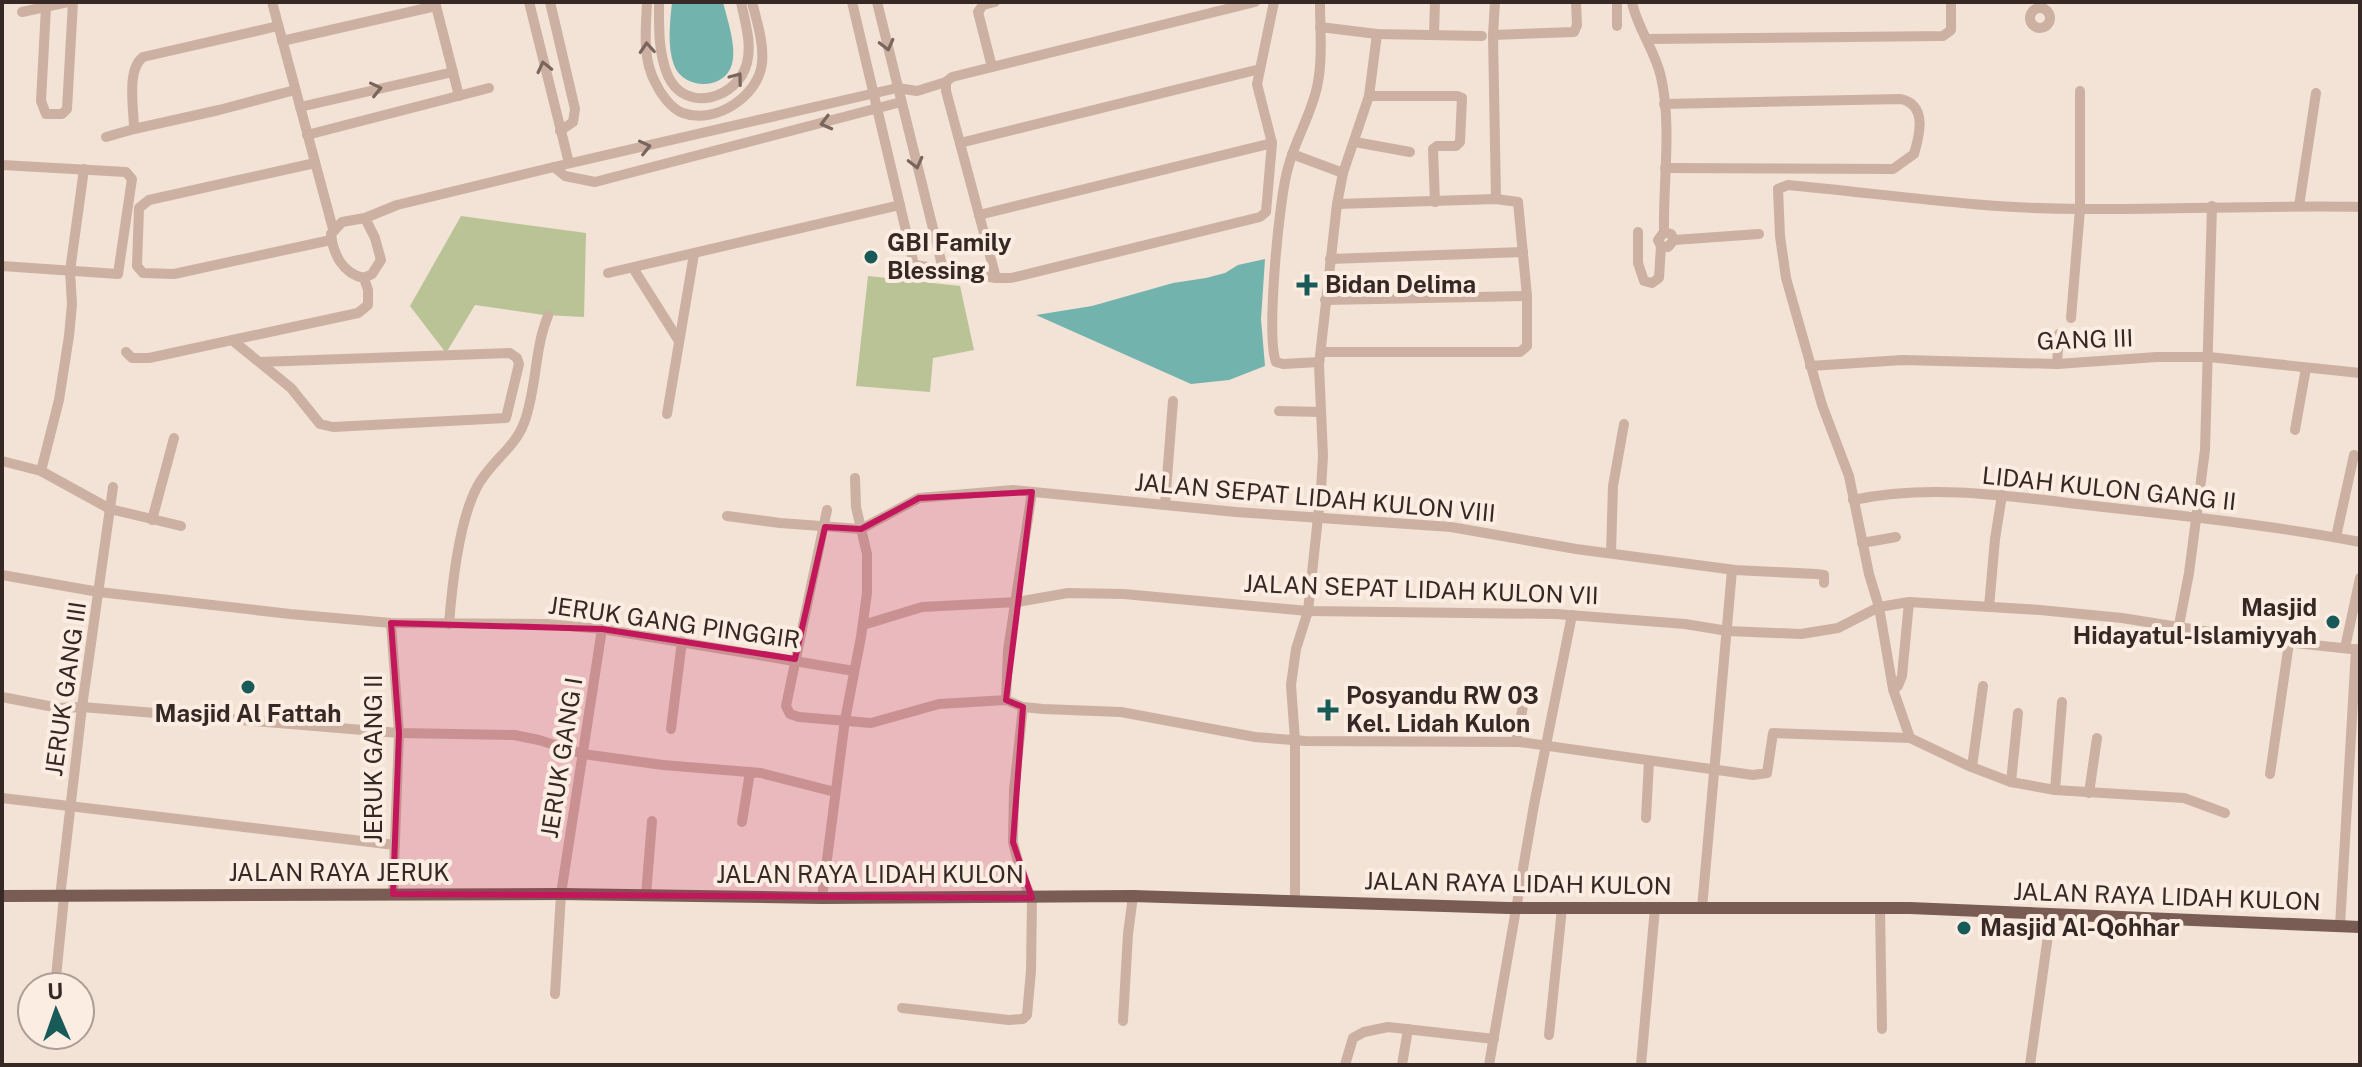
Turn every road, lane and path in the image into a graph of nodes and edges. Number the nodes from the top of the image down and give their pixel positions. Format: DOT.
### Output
graph roads {
  1 [pos="71,2"];
  2 [pos="272,2"];
  3 [pos="529,2"];
  4 [pos="550,2"];
  5 [pos="647,2"];
  6 [pos="659,2"];
  7 [pos="741,2"];
  8 [pos="752,2"];
  9 [pos="852,2"];
  10 [pos="877,2"];
  11 [pos="995,2"];
  12 [pos="1255,2"];
  13 [pos="1274,2"];
  14 [pos="1320,2"];
  15 [pos="1435,2"];
  16 [pos="1495,2"];
  17 [pos="1576,2"];
  18 [pos="1617,2"];
  19 [pos="1632,2"];
  20 [pos="1951,2"];
  21 [pos="436,4"];
  22 [pos="46,7"];
  23 [pos="22,12"];
  24 [pos="278,26"];
  25 [pos="1617,26"];
  26 [pos="1320,27"];
  27 [pos="1377,34"];
  28 [pos="1434,34"];
  29 [pos="1487,36"];
  30 [pos="1647,39"];
  31 [pos="282,41"];
  32 [pos="992,67"];
  33 [pos="1260,69"];
  34 [pos="453,72"];
  35 [pos="946,82"];
  36 [pos="489,88"];
  37 [pos="897,88"];
  38 [pos="295,90"];
  39 [pos="2080,91"];
  40 [pos="873,93"];
  41 [pos="2316,93"];
  42 [pos="459,96"];
  43 [pos="1369,96"];
  44 [pos="901,102"];
  45 [pos="1664,104"];
  46 [pos="300,107"];
  47 [pos="877,109"];
  48 [pos="134,129"];
  49 [pos="560,131"];
  50 [pos="307,135"];
  51 [pos="106,137"];
  52 [pos="1355,142"];
  53 [pos="960,143"];
  54 [pos="1272,143"];
  55 [pos="1410,152"];
  56 [pos="1292,154"];
  57 [pos="315,163"];
  58 [pos="569,163"];
  59 [pos="2,165"];
  60 [pos="554,167"];
  61 [pos="1665,168"];
  62 [pos="84,169"];
  63 [pos="1343,173"];
  64 [pos="1496,199"];
  65 [pos="1435,202"];
  66 [pos="1337,204"];
  67 [pos="900,205"];
  68 [pos="2212,206"];
  69 [pos="2299,206"];
  70 [pos="2360,207"];
  71 [pos="2080,209"];
  72 [pos="979,215"];
  73 [pos="365,218"];
  74 [pos="1638,232"];
  75 [pos="332,234"];
  76 [pos="1759,234"];
  77 [pos="1669,236"];
  78 [pos="1523,252"];
  79 [pos="694,254"];
  80 [pos="1330,259"];
  81 [pos="2,266"];
  82 [pos="633,268"];
  83 [pos="943,269"];
  84 [pos="70,271"];
  85 [pos="608,273"];
  86 [pos="364,278"];
  87 [pos="996,278"];
  88 [pos="1527,296"];
  89 [pos="1325,300"];
  90 [pos="548,316"];
  91 [pos="2071,318"];
  92 [pos="2059,334"];
  93 [pos="232,340"];
  94 [pos="679,341"];
  95 [pos="126,352"];
  96 [pos="1320,357"];
  97 [pos="2209,357"];
  98 [pos="260,362"];
  99 [pos="2057,364"];
  100 [pos="1810,366"];
  101 [pos="2306,368"];
  102 [pos="2360,373"];
  103 [pos="1173,401"];
  104 [pos="1279,411"];
  105 [pos="1321,412"];
  106 [pos="667,414"];
  107 [pos="1624,424"];
  108 [pos="2295,430"];
  109 [pos="174,438"];
  110 [pos="2354,455"];
  111 [pos="2,461"];
  112 [pos="41,471"];
  113 [pos="855,478"];
  114 [pos="113,487"];
  115 [pos="1032,492"];
  116 [pos="2002,495"];
  117 [pos="1853,500"];
  118 [pos="1165,504"];
  119 [pos="110,509"];
  120 [pos="827,510"];
  121 [pos="727,516"];
  122 [pos="2196,517"];
  123 [pos="1318,518"];
  124 [pos="152,520"];
  125 [pos="181,526"];
  126 [pos="825,527"];
  127 [pos="861,529"];
  128 [pos="1896,537"];
  129 [pos="2336,537"];
  130 [pos="2360,542"];
  131 [pos="1862,543"];
  132 [pos="1611,553"];
  133 [pos="1732,570"];
  134 [pos="2,575"];
  135 [pos="2360,578"];
  136 [pos="1824,583"];
  137 [pos="99,592"];
  138 [pos="1017,602"];
  139 [pos="1909,602"];
  140 [pos="1879,607"];
  141 [pos="1989,607"];
  142 [pos="1308,611"];
  143 [pos="1572,615"];
  144 [pos="391,623"];
  145 [pos="449,624"];
  146 [pos="863,625"];
  147 [pos="2179,625"];
  148 [pos="602,629"];
  149 [pos="1728,631"];
  150 [pos="682,641"];
  151 [pos="2289,643"];
  152 [pos="2353,649"];
  153 [pos="795,659"];
  154 [pos="854,671"];
  155 [pos="1983,686"];
  156 [pos="1893,689"];
  157 [pos="1525,696"];
  158 [pos="2,697"];
  159 [pos="1006,700"];
  160 [pos="2062,702"];
  161 [pos="82,707"];
  162 [pos="1023,707"];
  163 [pos="2018,713"];
  164 [pos="845,720"];
  165 [pos="671,729"];
  166 [pos="399,733"];
  167 [pos="1910,738"];
  168 [pos="2097,738"];
  169 [pos="1295,740"];
  170 [pos="1516,742"];
  171 [pos="1545,745"];
  172 [pos="583,754"];
  173 [pos="1649,761"];
  174 [pos="1972,767"];
  175 [pos="1715,770"];
  176 [pos="750,772"];
  177 [pos="2270,774"];
  178 [pos="2011,782"];
  179 [pos="2055,790"];
  180 [pos="835,792"];
  181 [pos="2089,793"];
  182 [pos="2,798"];
  183 [pos="71,807"];
  184 [pos="2225,813"];
  185 [pos="1646,818"];
  186 [pos="652,821"];
  187 [pos="742,822"];
  188 [pos="395,845"];
  189 [pos="393,894"];
  190 [pos="561,894"];
  191 [pos="646,895"];
  192 [pos="676,895"];
  193 [pos="2,896"];
  194 [pos="1133,896"];
  195 [pos="62,897"];
  196 [pos="822,898"];
  197 [pos="1032,898"];
  198 [pos="1295,901"];
  199 [pos="1517,908"];
  200 [pos="1562,908"];
  201 [pos="1655,908"];
  202 [pos="1702,908"];
  203 [pos="1880,908"];
  204 [pos="2051,914"];
  205 [pos="2340,926"];
  206 [pos="2360,927"];
  207 [pos="56,971"];
  208 [pos="555,994"];
  209 [pos="902,1008"];
  210 [pos="1123,1021"];
  211 [pos="1408,1029"];
  212 [pos="1882,1029"];
  213 [pos="1549,1035"];
  214 [pos="1494,1039"];
  215 [pos="1345,1065"];
  216 [pos="1402,1065"];
  217 [pos="1489,1065"];
  218 [pos="1641,1065"];
  219 [pos="2030,1065"];
  1 -- 22 [label="street"];
  1 -- 22 [label="street"];
  2 -- 24 [label="street"];
  49 -- 3 [label="street, one-way"];
  4 -- 49 [label="street"];
  8 -- 5 [label="street, one-way"];
  6 -- 7 [label="street, one-way"];
  9 -- 40 [label="street"];
  10 -- 37 [label="street, one-way"];
  11 -- 32 [label="street"];
  12 -- 32 [label="street"];
  13 -- 33 [label="street"];
  14 -- 26 [label="street"];
  15 -- 28 [label="street"];
  16 -- 29 [label="street"];
  17 -- 29 [label="street"];
  18 -- 25 [label="street"];
  19 -- 30 [label="street"];
  20 -- 30 [label="street"];
  21 -- 31 [label="street"];
  21 -- 34 [label="street"];
  22 -- 23 [label="street"];
  24 -- 31 [label="street"];
  24 -- 48 [label="street"];
  26 -- 27 [label="street"];
  26 -- 56 [label="street"];
  27 -- 28 [label="street"];
  27 -- 43 [label="street"];
  28 -- 29 [label="street"];
  29 -- 64 [label="street"];
  30 -- 45 [label="street"];
  31 -- 38 [label="street"];
  32 -- 35 [label="street"];
  33 -- 53 [label="street"];
  33 -- 54 [label="street"];
  34 -- 42 [label="street"];
  46 -- 34 [label="street, one-way"];
  35 -- 37 [label="street"];
  35 -- 53 [label="street"];
  36 -- 42 [label="street"];
  37 -- 40 [label="street"];
  37 -- 44 [label="street"];
  38 -- 46 [label="street"];
  38 -- 48 [label="street"];
  39 -- 71 [label="street"];
  40 -- 47 [label="street"];
  58 -- 40 [label="street, one-way"];
  41 -- 69 [label="street"];
  42 -- 50 [label="street"];
  43 -- 52 [label="street"];
  43 -- 65 [label="street"];
  44 -- 47 [label="street"];
  44 -- 83 [label="street, one-way"];
  45 -- 61 [label="street"];
  45 -- 61 [label="street"];
  46 -- 50 [label="street"];
  47 -- 60 [label="street, one-way"];
  47 -- 67 [label="street"];
  48 -- 51 [label="street"];
  49 -- 58 [label="street"];
  50 -- 57 [label="street"];
  52 -- 55 [label="street"];
  52 -- 63 [label="street"];
  53 -- 72 [label="street"];
  54 -- 72 [label="street"];
  54 -- 87 [label="street"];
  56 -- 63 [label="street"];
  56 -- 96 [label="street"];
  57 -- 75 [label="street"];
  57 -- 75 [label="street"];
  58 -- 60 [label="street"];
  59 -- 62 [label="street"];
  60 -- 73 [label="street"];
  61 -- 77 [label="street"];
  62 -- 84 [label="street"];
  62 -- 84 [label="street"];
  63 -- 66 [label="street"];
  64 -- 65 [label="street"];
  64 -- 78 [label="street"];
  65 -- 66 [label="street"];
  66 -- 80 [label="street"];
  67 -- 79 [label="street"];
  67 -- 83 [label="street"];
  68 -- 69 [label="street"];
  68 -- 71 [label="street"];
  68 -- 97 [label="street"];
  69 -- 70 [label="street"];
  71 -- 91 [label="street"];
  71 -- 100 [label="street"];
  72 -- 87 [label="street"];
  73 -- 75 [label="street"];
  73 -- 86 [label="street"];
  74 -- 77 [label="street"];
  75 -- 86 [label="street"];
  76 -- 77 [label="street"];
  78 -- 80 [label="street"];
  78 -- 88 [label="street"];
  79 -- 82 [label="street"];
  79 -- 94 [label="street"];
  80 -- 89 [label="street"];
  81 -- 84 [label="street"];
  82 -- 85 [label="street"];
  82 -- 94 [label="street"];
  83 -- 87 [label="street"];
  84 -- 112 [label="street"];
  86 -- 93 [label="street"];
  88 -- 89 [label="street"];
  88 -- 96 [label="street"];
  89 -- 96 [label="street"];
  90 -- 145 [label="street"];
  92 -- 99 [label="street"];
  93 -- 95 [label="street"];
  93 -- 98 [label="street"];
  94 -- 106 [label="street"];
  96 -- 105 [label="street"];
  97 -- 99 [label="street, GANG III"];
  97 -- 101 [label="street, GANG III"];
  97 -- 122 [label="street"];
  98 -- 98 [label="street"];
  99 -- 100 [label="street, GANG III"];
  100 -- 117 [label="street"];
  101 -- 102 [label="street, GANG III"];
  101 -- 108 [label="street"];
  103 -- 118 [label="street"];
  104 -- 105 [label="street"];
  105 -- 123 [label="street"];
  107 -- 132 [label="street"];
  109 -- 124 [label="street"];
  110 -- 129 [label="street"];
  111 -- 112 [label="street"];
  112 -- 119 [label="street"];
  113 -- 127 [label="street"];
  114 -- 119 [label="street, JERUK GANG III"];
  115 -- 118 [label="street, JALAN SEPAT LIDAH KULON VIII"];
  115 -- 127 [label="street, JALAN SEPAT LIDAH KULON VIII"];
  115 -- 138 [label="street"];
  116 -- 117 [label="street, LIDAH KULON GANG II"];
  116 -- 122 [label="street, LIDAH KULON GANG II"];
  116 -- 141 [label="street"];
  117 -- 131 [label="street"];
  118 -- 123 [label="street, JALAN SEPAT LIDAH KULON VIII"];
  119 -- 124 [label="street"];
  119 -- 137 [label="street, JERUK GANG III"];
  120 -- 126 [label="street"];
  121 -- 126 [label="street"];
  122 -- 129 [label="street, LIDAH KULON GANG II"];
  122 -- 147 [label="street"];
  123 -- 132 [label="street, JALAN SEPAT LIDAH KULON VIII"];
  123 -- 142 [label="street"];
  124 -- 125 [label="street"];
  126 -- 127 [label="street"];
  126 -- 153 [label="street"];
  127 -- 146 [label="street"];
  128 -- 131 [label="street"];
  129 -- 130 [label="street, LIDAH KULON GANG II"];
  131 -- 140 [label="street"];
  132 -- 133 [label="street, JALAN SEPAT LIDAH KULON VIII"];
  133 -- 136 [label="street, JALAN SEPAT LIDAH KULON VIII"];
  133 -- 149 [label="street"];
  134 -- 137 [label="street, JERUK GANG PINGGIR"];
  135 -- 152 [label="street"];
  137 -- 144 [label="street, JERUK GANG PINGGIR"];
  137 -- 161 [label="street, JERUK GANG III"];
  138 -- 142 [label="street, JALAN SEPAT LIDAH KULON VII"];
  138 -- 146 [label="street, JALAN SEPAT LIDAH KULON VII"];
  138 -- 159 [label="street"];
  139 -- 140 [label="street, JALAN SEPAT LIDAH KULON VII"];
  139 -- 141 [label="street, JALAN SEPAT LIDAH KULON VII"];
  139 -- 156 [label="street"];
  140 -- 149 [label="street, JALAN SEPAT LIDAH KULON VII"];
  140 -- 156 [label="street"];
  141 -- 147 [label="street, JALAN SEPAT LIDAH KULON VII"];
  142 -- 143 [label="street, JALAN SEPAT LIDAH KULON VII"];
  142 -- 169 [label="street"];
  143 -- 149 [label="street, JALAN SEPAT LIDAH KULON VII"];
  143 -- 171 [label="street"];
  144 -- 145 [label="street, JERUK GANG PINGGIR"];
  144 -- 166 [label="street, JERUK GANG II"];
  145 -- 148 [label="street, JERUK GANG PINGGIR"];
  146 -- 154 [label="street"];
  147 -- 151 [label="street, JALAN SEPAT LIDAH KULON VII"];
  148 -- 150 [label="street, JERUK GANG PINGGIR"];
  148 -- 172 [label="street, JERUK GANG I"];
  149 -- 175 [label="street"];
  150 -- 153 [label="street, JERUK GANG PINGGIR"];
  150 -- 165 [label="street"];
  151 -- 152 [label="street, JALAN SEPAT LIDAH KULON VII"];
  151 -- 177 [label="street"];
  152 -- 205 [label="street"];
  153 -- 154 [label="street, JERUK GANG PINGGIR"];
  153 -- 164 [label="street"];
  154 -- 164 [label="street"];
  155 -- 174 [label="street"];
  156 -- 167 [label="street"];
  157 -- 170 [label="street"];
  158 -- 161 [label="street"];
  159 -- 162 [label="street"];
  159 -- 164 [label="street"];
  160 -- 179 [label="street"];
  161 -- 166 [label="street"];
  161 -- 183 [label="street, JERUK GANG III"];
  162 -- 169 [label="street"];
  162 -- 197 [label="street"];
  163 -- 178 [label="street"];
  164 -- 180 [label="street"];
  166 -- 172 [label="street"];
  166 -- 188 [label="street, JERUK GANG II"];
  167 -- 174 [label="street"];
  167 -- 175 [label="street"];
  168 -- 181 [label="street"];
  169 -- 170 [label="street"];
  169 -- 198 [label="street"];
  170 -- 171 [label="street"];
  171 -- 173 [label="street"];
  171 -- 199 [label="street"];
  172 -- 176 [label="street"];
  172 -- 190 [label="street, JERUK GANG I"];
  173 -- 175 [label="street"];
  173 -- 185 [label="street"];
  174 -- 178 [label="street"];
  175 -- 202 [label="street"];
  176 -- 180 [label="street"];
  176 -- 187 [label="street"];
  178 -- 179 [label="street"];
  179 -- 181 [label="street"];
  180 -- 196 [label="street"];
  181 -- 184 [label="street"];
  182 -- 183 [label="street"];
  183 -- 188 [label="street"];
  183 -- 195 [label="street, JERUK GANG III"];
  186 -- 191 [label="street"];
  188 -- 189 [label="street, JERUK GANG II"];
  189 -- 190 [label="main road, JALAN RAYA JERUK"];
  189 -- 195 [label="main road, JALAN RAYA JERUK"];
  190 -- 191 [label="main road, JALAN RAYA JERUK"];
  190 -- 208 [label="street, JERUK GANG I"];
  191 -- 192 [label="main road, JALAN RAYA JERUK"];
  192 -- 196 [label="main road, JALAN RAYA LIDAH KULON"];
  193 -- 195 [label="main road, JALAN RAYA JERUK"];
  194 -- 197 [label="main road, JALAN RAYA LIDAH KULON"];
  194 -- 198 [label="main road, JALAN RAYA LIDAH KULON"];
  194 -- 210 [label="street"];
  195 -- 207 [label="street, JERUK GANG III"];
  196 -- 197 [label="main road, JALAN RAYA LIDAH KULON"];
  197 -- 209 [label="street"];
  198 -- 199 [label="main road, JALAN RAYA LIDAH KULON"];
  199 -- 200 [label="main road, JALAN RAYA LIDAH KULON"];
  199 -- 214 [label="street"];
  200 -- 201 [label="main road, JALAN RAYA LIDAH KULON"];
  200 -- 213 [label="street"];
  201 -- 202 [label="main road, JALAN RAYA LIDAH KULON"];
  201 -- 218 [label="street"];
  202 -- 203 [label="main road, JALAN RAYA LIDAH KULON"];
  203 -- 204 [label="main road, JALAN RAYA LIDAH KULON"];
  203 -- 212 [label="street"];
  204 -- 205 [label="main road, JALAN RAYA LIDAH KULON"];
  204 -- 219 [label="street"];
  205 -- 206 [label="main road, JALAN RAYA LIDAH KULON"];
  211 -- 214 [label="street"];
  211 -- 215 [label="street"];
  211 -- 216 [label="street"];
  214 -- 217 [label="street"];
}
